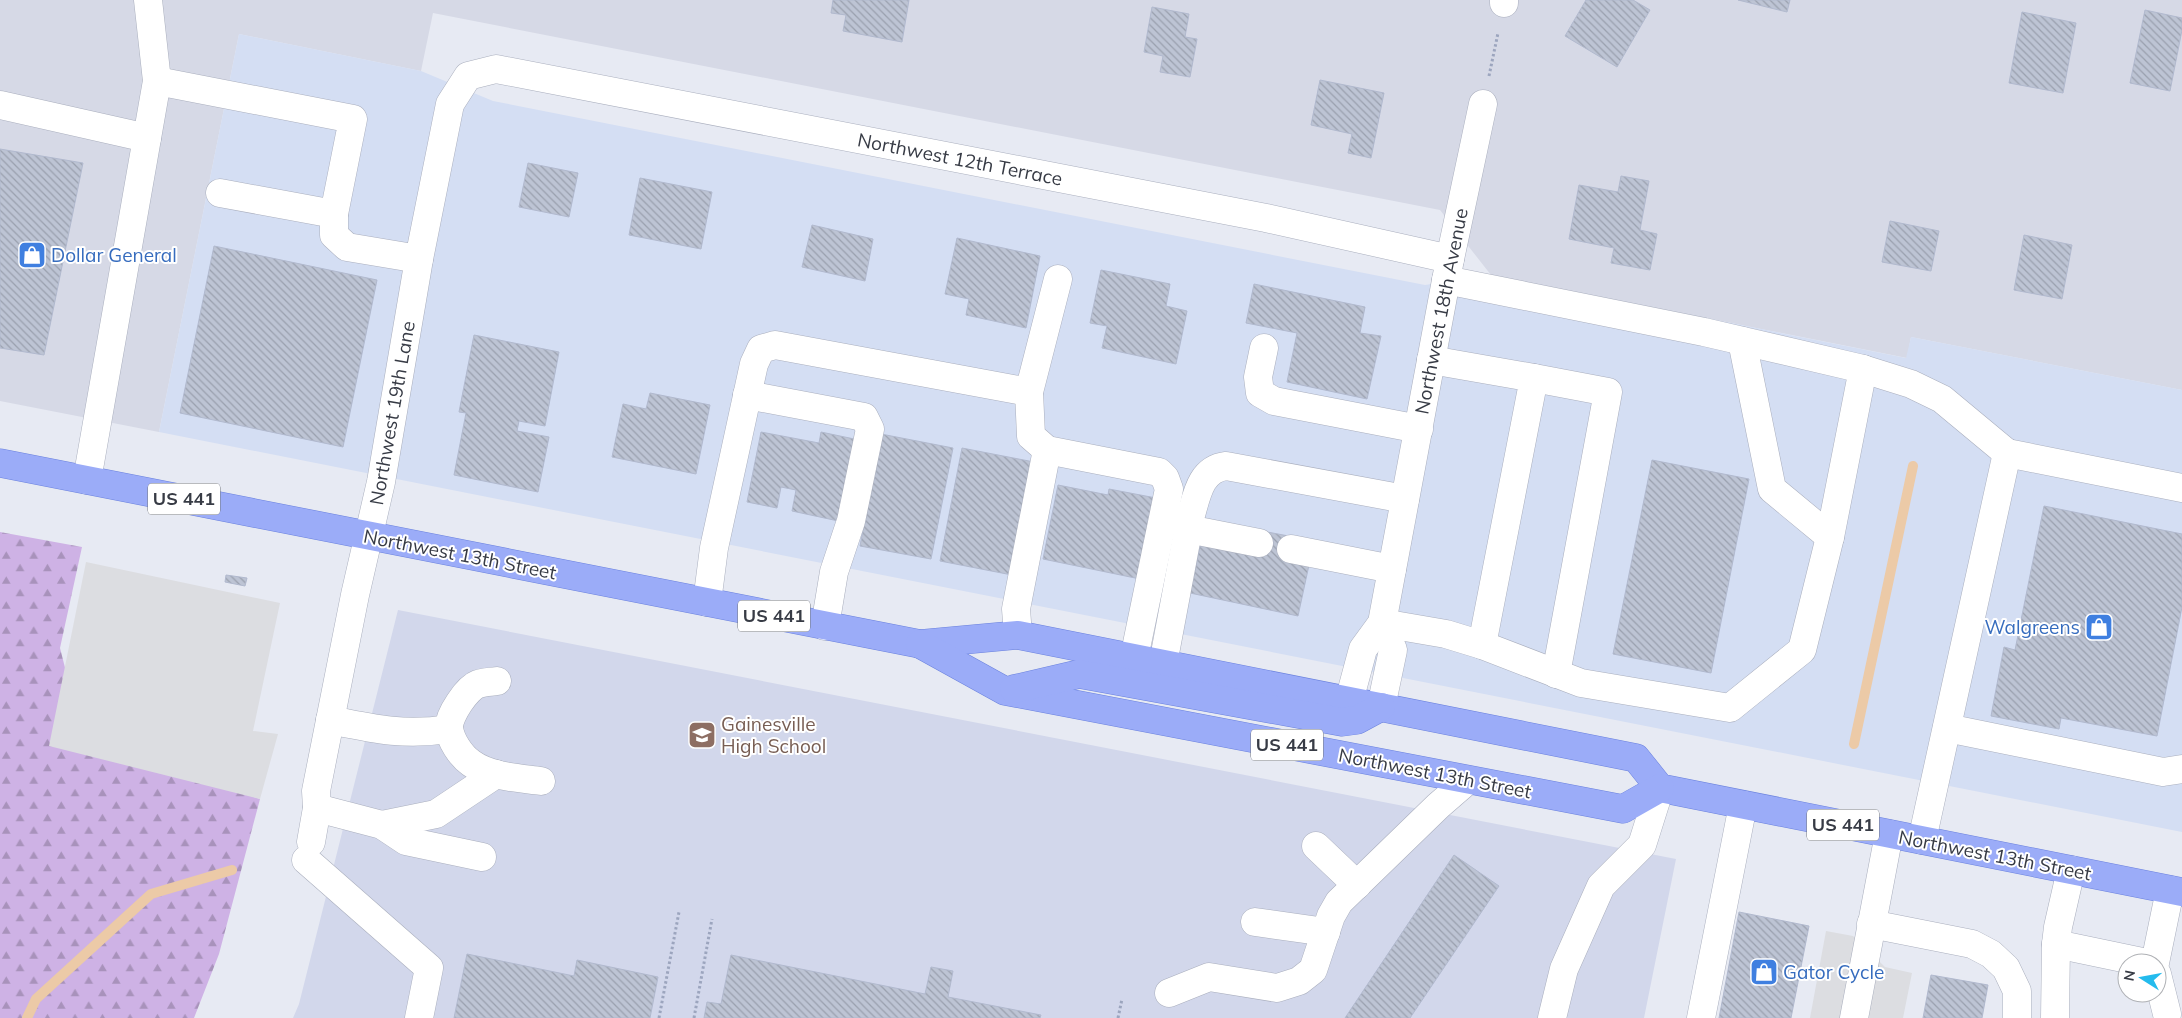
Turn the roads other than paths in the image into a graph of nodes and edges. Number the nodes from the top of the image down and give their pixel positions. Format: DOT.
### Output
graph roads {
  1 [pos="148,0"];
  2 [pos="468,76"];
  3 [pos="157,81"];
  4 [pos="1483,104"];
  5 [pos="0,105"];
  6 [pos="147,138"];
  7 [pos="220,193"];
  8 [pos="334,214"];
  9 [pos="419,259"];
  10 [pos="1448,270"];
  11 [pos="1058,279"];
  12 [pos="1742,341"];
  13 [pos="1264,348"];
  14 [pos="1431,360"];
  15 [pos="1862,369"];
  16 [pos="1534,378"];
  17 [pos="1029,392"];
  18 [pos="748,395"];
  19 [pos="1418,429"];
  20 [pos="1047,450"];
  21 [pos="2007,453"];
  22 [pos="0,463"];
  23 [pos="87,480"];
  24 [pos="2182,488"];
  25 [pos="1405,499"];
  26 [pos="1188,529"];
  27 [pos="369,536"];
  28 [pos="1830,538"];
  29 [pos="1259,543"];
  30 [pos="1291,549"];
  31 [pos="1392,569"];
  32 [pos="707,602"];
  33 [pos="1382,623"];
  34 [pos="825,626"];
  35 [pos="1018,635"];
  36 [pos="920,644"];
  37 [pos="1482,645"];
  38 [pos="1134,658"];
  39 [pos="1163,664"];
  40 [pos="1556,674"];
  41 [pos="497,682"];
  42 [pos="1005,691"];
  43 [pos="1350,701"];
  44 [pos="1381,707"];
  45 [pos="330,720"];
  46 [pos="1947,728"];
  47 [pos="449,729"];
  48 [pos="2173,770"];
  49 [pos="496,774"];
  50 [pos="1468,780"];
  51 [pos="541,781"];
  52 [pos="1660,788"];
  53 [pos="1743,804"];
  54 [pos="317,808"];
  55 [pos="382,825"];
  56 [pos="1889,834"];
  57 [pos="1922,840"];
  58 [pos="1316,846"];
  59 [pos="482,857"];
  60 [pos="2071,870"];
  61 [pos="1357,885"];
  62 [pos="2176,891"];
  63 [pos="1255,922"];
  64 [pos="1871,924"];
  65 [pos="1326,932"];
  66 [pos="2056,944"];
  67 [pos="2158,953"];
  68 [pos="2117,957"];
  69 [pos="1169,993"];
  70 [pos="2167,1003"];
  71 [pos="2172,1017"];
  72 [pos="419,1018"];
  73 [pos="1552,1018"];
  74 [pos="1701,1018"];
  75 [pos="1854,1018"];
  76 [pos="2017,1018"];
  77 [pos="2055,1018"];
  1 -- 3 [label="street"];
  2 -- 9 [label="street, Northwest 19th Lane"];
  2 -- 10 [label="street, Northwest 12th Terrace"];
  3 -- 6 [label="street"];
  3 -- 8 [label="street"];
  4 -- 10 [label="street, Northwest 18th Avenue"];
  5 -- 6 [label="street"];
  6 -- 23 [label="street"];
  7 -- 8 [label="street"];
  8 -- 9 [label="street"];
  9 -- 27 [label="street, Northwest 19th Lane"];
  10 -- 12 [label="street, Northwest 12th Terrace"];
  10 -- 14 [label="street, Northwest 18th Avenue"];
  11 -- 17 [label="street"];
  12 -- 15 [label="street, Northwest 12th Terrace"];
  12 -- 28 [label="street"];
  13 -- 19 [label="street"];
  14 -- 16 [label="street"];
  14 -- 19 [label="street, Northwest 18th Avenue"];
  15 -- 21 [label="street, Northwest 12th Terrace"];
  15 -- 28 [label="street"];
  16 -- 37 [label="street"];
  16 -- 40 [label="street"];
  17 -- 18 [label="street"];
  17 -- 20 [label="street"];
  18 -- 32 [label="street"];
  18 -- 34 [label="street"];
  19 -- 25 [label="street, Northwest 18th Avenue"];
  20 -- 35 [label="street"];
  20 -- 38 [label="street"];
  21 -- 24 [label="street"];
  21 -- 46 [label="street"];
  22 -- 23 [label="main road, Northwest 13th Street / US 441"];
  23 -- 27 [label="main road, Northwest 13th Street / US 441"];
  25 -- 26 [label="street"];
  25 -- 31 [label="street, Northwest 18th Avenue"];
  26 -- 29 [label="street"];
  26 -- 39 [label="street"];
  27 -- 32 [label="main road, Northwest 13th Street / US 441"];
  27 -- 45 [label="street, Northwest 19th Lane"];
  28 -- 40 [label="street"];
  30 -- 31 [label="street"];
  31 -- 33 [label="street, Northwest 18th Avenue"];
  32 -- 34 [label="main road, Northwest 13th Street / US 441"];
  33 -- 37 [label="street"];
  33 -- 43 [label="street, Northwest 18th Avenue"];
  33 -- 44 [label="street"];
  34 -- 36 [label="main road, Northwest 13th Street / US 441"];
  35 -- 36 [label="main road, Northwest 13th Street / US 441"];
  35 -- 38 [label="main road, Northwest 13th Street / US 441"];
  36 -- 42 [label="main road, Northwest 13th Street / US 441"];
  37 -- 40 [label="street"];
  38 -- 39 [label="main road, Northwest 13th Street / US 441"];
  39 -- 43 [label="main road, Northwest 13th Street / US 441"];
  41 -- 47 [label="street"];
  42 -- 44 [label="main road"];
  42 -- 50 [label="main road, Northwest 13th Street / US 441"];
  43 -- 44 [label="main road, Northwest 13th Street / US 441"];
  44 -- 52 [label="main road, Northwest 13th Street / US 441"];
  45 -- 47 [label="street"];
  45 -- 54 [label="street, Northwest 19th Lane"];
  46 -- 48 [label="street"];
  46 -- 57 [label="street"];
  47 -- 49 [label="street"];
  49 -- 51 [label="street"];
  49 -- 55 [label="street"];
  50 -- 52 [label="main road, Northwest 13th Street / US 441"];
  50 -- 61 [label="street"];
  52 -- 53 [label="main road, Northwest 13th Street / US 441"];
  52 -- 73 [label="street"];
  53 -- 56 [label="main road, Northwest 13th Street / US 441"];
  53 -- 74 [label="street"];
  54 -- 55 [label="street"];
  54 -- 72 [label="street, Northwest 19th Lane"];
  55 -- 59 [label="street"];
  56 -- 57 [label="main road, Northwest 13th Street / US 441"];
  56 -- 64 [label="street"];
  57 -- 60 [label="main road, Northwest 13th Street / US 441"];
  58 -- 61 [label="street"];
  60 -- 62 [label="main road, Northwest 13th Street / US 441"];
  60 -- 66 [label="street"];
  61 -- 65 [label="street"];
  62 -- 67 [label="street"];
  63 -- 65 [label="street"];
  64 -- 75 [label="street"];
  64 -- 76 [label="street"];
  65 -- 69 [label="street"];
  66 -- 68 [label="street"];
  66 -- 77 [label="street"];
  70 -- 71 [label="street"];
}
